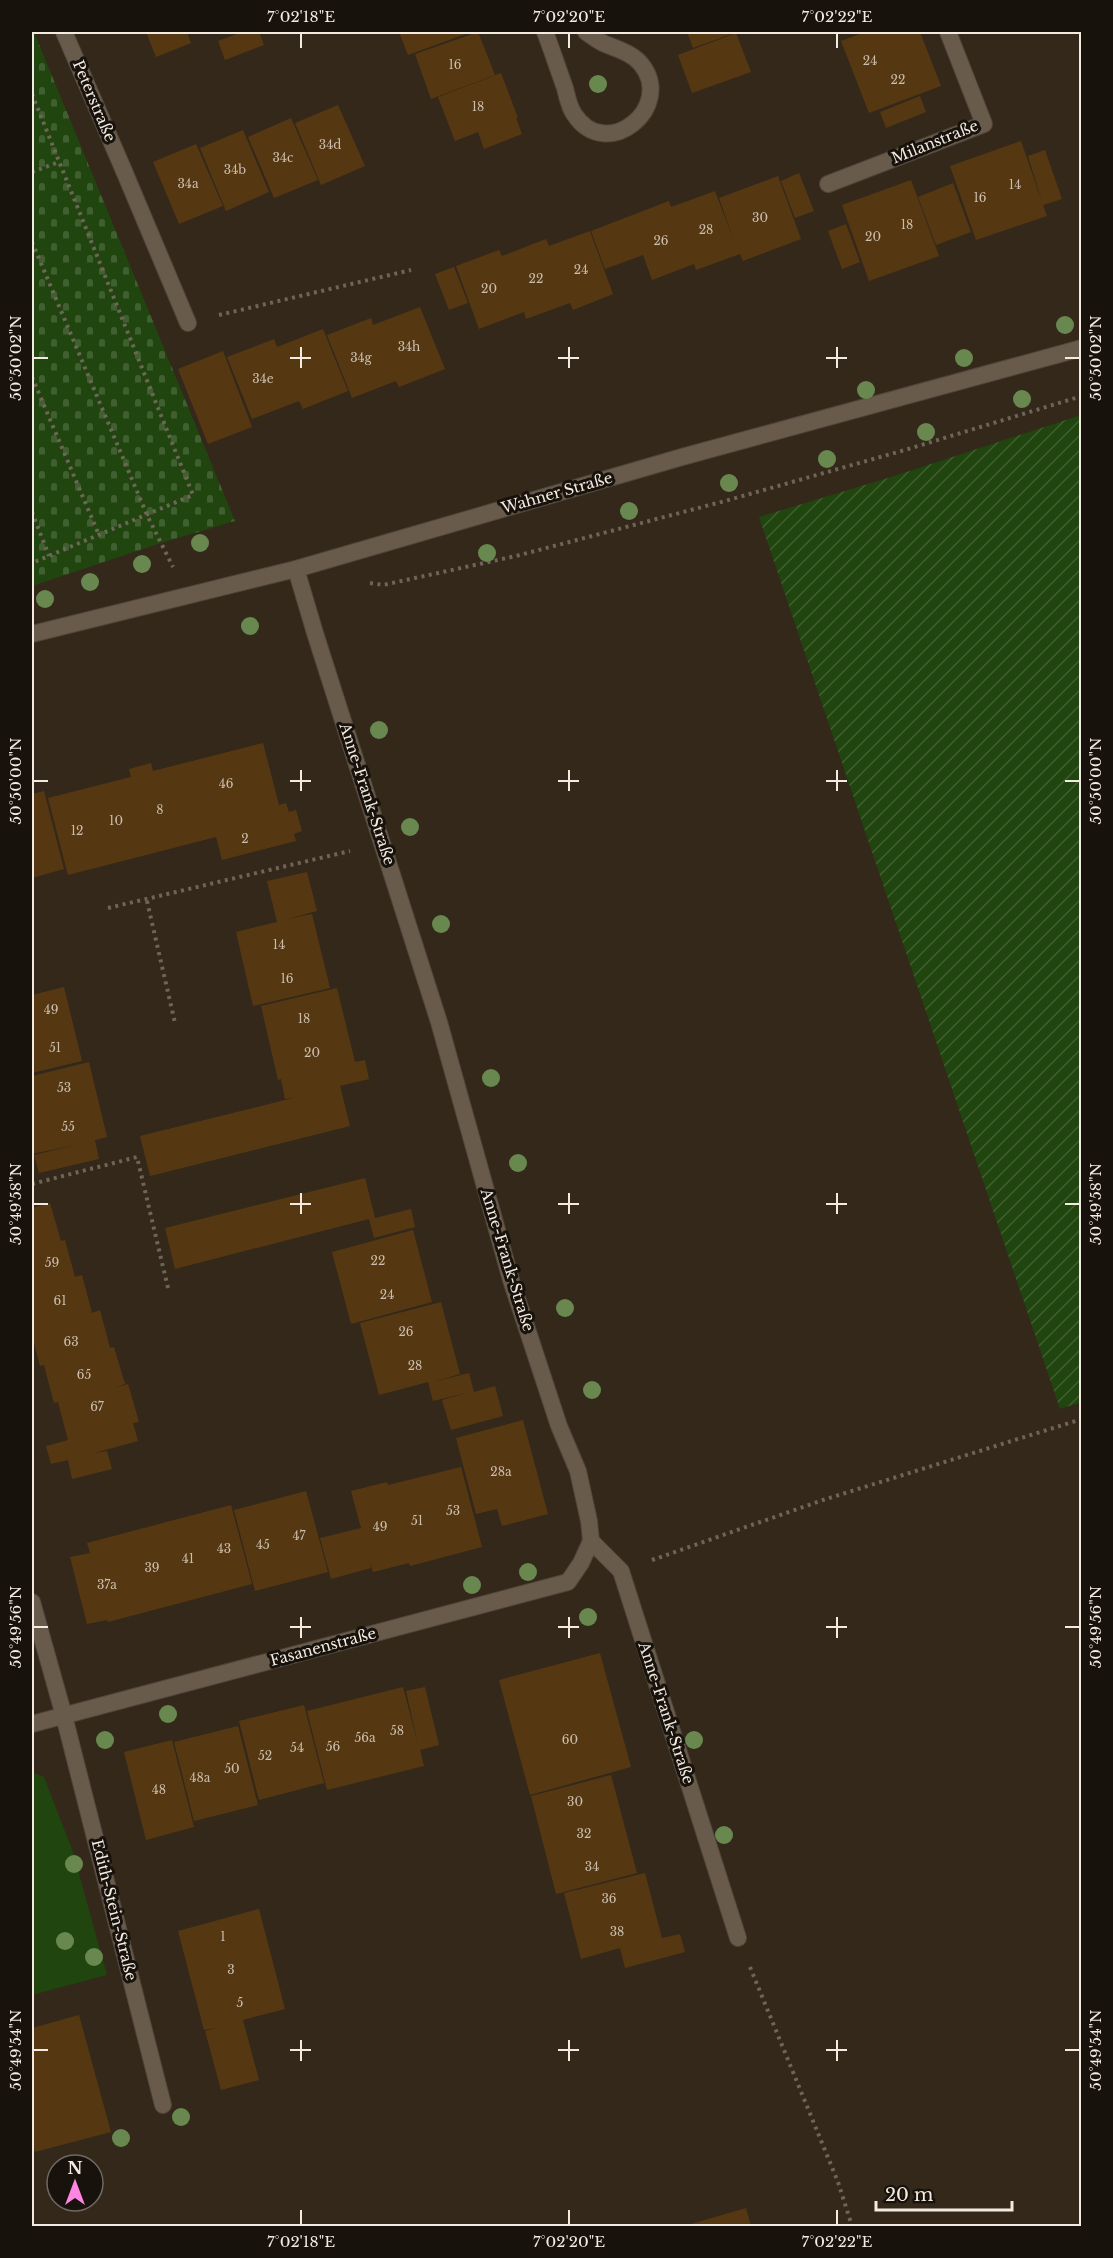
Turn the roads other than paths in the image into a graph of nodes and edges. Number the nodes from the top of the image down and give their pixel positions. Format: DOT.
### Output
graph roads {
  1 [pos="64,32"];
  2 [pos="545,32"];
  3 [pos="586,32"];
  4 [pos="948,32"];
  5 [pos="828,184"];
  6 [pos="188,322"];
  7 [pos="1082,348"];
  8 [pos="296,568"];
  9 [pos="32,634"];
  10 [pos="591,1540"];
  11 [pos="32,1602"];
  12 [pos="64,1716"];
  13 [pos="32,1724"];
  14 [pos="738,1938"];
  15 [pos="163,2105"];
  1 -- 6 [label="street, Peterstraße"];
  2 -- 3 [label="street"];
  4 -- 5 [label="street, Milanstraße"];
  7 -- 8 [label="street, Wahner Straße"];
  8 -- 9 [label="street, Wahner Straße"];
  8 -- 10 [label="street, Anne-Frank-Straße"];
  10 -- 12 [label="street, Fasanenstraße"];
  10 -- 14 [label="street, Anne-Frank-Straße"];
  11 -- 12 [label="street, Edith-Stein-Straße"];
  12 -- 13 [label="street, Fasanenstraße"];
  12 -- 15 [label="street, Edith-Stein-Straße"];
}
